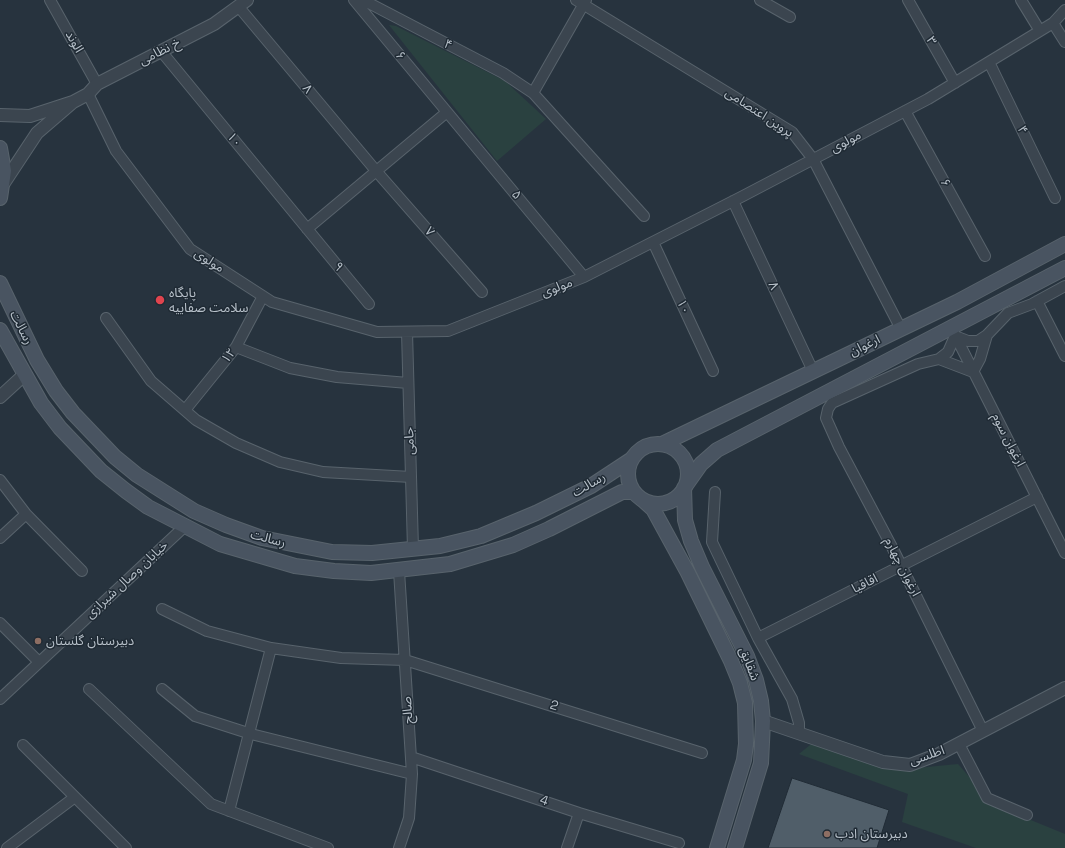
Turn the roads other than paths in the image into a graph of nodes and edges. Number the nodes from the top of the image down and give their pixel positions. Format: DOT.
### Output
graph roads {
  1 [pos="50,0"];
  2 [pos="354,0"];
  3 [pos="363,0"];
  4 [pos="760,0"];
  5 [pos="908,0"];
  6 [pos="1021,0"];
  7 [pos="582,1"];
  8 [pos="242,3"];
  9 [pos="1065,10"];
  10 [pos="790,17"];
  11 [pos="1053,23"];
  12 [pos="1040,31"];
  13 [pos="1065,42"];
  14 [pos="161,51"];
  15 [pos="989,62"];
  16 [pos="955,83"];
  17 [pos="97,84"];
  18 [pos="533,93"];
  19 [pos="88,94"];
  20 [pos="73,102"];
  21 [pos="905,111"];
  22 [pos="447,112"];
  23 [pos="0,115"];
  24 [pos="0,148"];
  25 [pos="813,159"];
  26 [pos="377,172"];
  27 [pos="4,183"];
  28 [pos="0,198"];
  29 [pos="1055,198"];
  30 [pos="732,201"];
  31 [pos="644,216"];
  32 [pos="307,229"];
  33 [pos="653,242"];
  34 [pos="1065,244"];
  35 [pos="985,256"];
  36 [pos="1065,268"];
  37 [pos="584,278"];
  38 [pos="0,283"];
  39 [pos="1065,286"];
  40 [pos="482,292"];
  41 [pos="263,296"];
  42 [pos="1037,301"];
  43 [pos="369,304"];
  44 [pos="106,318"];
  45 [pos="901,329"];
  46 [pos="0,330"];
  47 [pos="953,331"];
  48 [pos="407,332"];
  49 [pos="988,335"];
  50 [pos="236,347"];
  51 [pos="1065,356"];
  52 [pos="939,359"];
  53 [pos="713,371"];
  54 [pos="813,372"];
  55 [pos="974,372"];
  56 [pos="24,375"];
  57 [pos="408,383"];
  58 [pos="0,397"];
  59 [pos="185,410"];
  60 [pos="662,444"];
  61 [pos="632,459"];
  62 [pos="411,478"];
  63 [pos="0,480"];
  64 [pos="684,488"];
  65 [pos="715,492"];
  66 [pos="639,496"];
  67 [pos="1037,497"];
  68 [pos="194,511"];
  69 [pos="26,514"];
  70 [pos="184,527"];
  71 [pos="0,538"];
  72 [pos="1062,538"];
  73 [pos="413,550"];
  74 [pos="1065,552"];
  75 [pos="901,566"];
  76 [pos="82,571"];
  77 [pos="399,571"];
  78 [pos="162,609"];
  79 [pos="0,623"];
  80 [pos="758,638"];
  81 [pos="271,648"];
  82 [pos="405,660"];
  83 [pos="39,662"];
  84 [pos="89,689"];
  85 [pos="162,689"];
  86 [pos="1063,690"];
  87 [pos="0,699"];
  88 [pos="763,722"];
  89 [pos="983,731"];
  90 [pos="799,733"];
  91 [pos="249,734"];
  92 [pos="959,744"];
  93 [pos="23,745"];
  94 [pos="702,753"];
  95 [pos="411,756"];
  96 [pos="412,774"];
  97 [pos="75,797"];
  98 [pos="229,811"];
  99 [pos="579,813"];
  100 [pos="1027,815"];
  101 [pos="679,843"];
  102 [pos="7,848"];
  103 [pos="126,848"];
  104 [pos="328,848"];
  105 [pos="399,848"];
  106 [pos="567,848"];
  107 [pos="717,848"];
  108 [pos="735,848"];
  1 -- 17 [label="street, الوند"];
  2 -- 22 [label="street, ۶"];
  3 -- 18 [label="street, ۴"];
  4 -- 10 [label="street"];
  5 -- 16 [label="street, ۳"];
  6 -- 12 [label="street"];
  7 -- 18 [label="street"];
  7 -- 25 [label="street, پروین اعتصامی"];
  8 -- 14 [label="street, خ نظامی"];
  8 -- 26 [label="street, ۸"];
  9 -- 11 [label="street, مولوی"];
  11 -- 12 [label="street, مولوی"];
  11 -- 13 [label="street"];
  12 -- 15 [label="street, مولوی"];
  14 -- 17 [label="street, خ نظامی"];
  14 -- 32 [label="street, ۱۰"];
  15 -- 16 [label="street, مولوی"];
  15 -- 29 [label="street, ۴"];
  16 -- 21 [label="street, مولوی"];
  17 -- 19 [label="street, خ نظامی"];
  18 -- 31 [label="street, ۴"];
  19 -- 20 [label="street, خ نظامی"];
  19 -- 41 [label="street, مولوی"];
  20 -- 23 [label="street"];
  20 -- 27 [label="street"];
  21 -- 25 [label="street, مولوی"];
  21 -- 35 [label="street, ۶"];
  22 -- 26 [label="street"];
  22 -- 37 [label="street, ۵"];
  24 -- 27 [label="main road"];
  25 -- 30 [label="street, مولوی"];
  25 -- 45 [label="street, پروین اعتصامی"];
  26 -- 32 [label="street"];
  26 -- 40 [label="street, ۷"];
  27 -- 28 [label="main road"];
  30 -- 33 [label="street, مولوی"];
  30 -- 54 [label="street, ۸"];
  32 -- 43 [label="street, ۹"];
  33 -- 37 [label="street, مولوی"];
  33 -- 53 [label="street, ۱۰"];
  34 -- 45 [label="main road, ارغوان"];
  36 -- 47 [label="main road, ارغوان"];
  37 -- 48 [label="street, مولوی"];
  38 -- 68 [label="main road, رسالت"];
  39 -- 42 [label="street"];
  41 -- 48 [label="street, مولوی"];
  41 -- 50 [label="street, ۱۲"];
  42 -- 49 [label="street"];
  42 -- 51 [label="street"];
  44 -- 59 [label="street"];
  45 -- 54 [label="main road, ارغوان"];
  46 -- 56 [label="main road, رسالت"];
  47 -- 49 [label="street"];
  47 -- 52 [label="street"];
  47 -- 55 [label="street, ارغوان سوم"];
  47 -- 64 [label="main road, ارغوان"];
  48 -- 57 [label="street, جامی"];
  49 -- 55 [label="street"];
  50 -- 57 [label="street"];
  50 -- 59 [label="street, ۱۲"];
  52 -- 55 [label="street"];
  52 -- 75 [label="street, ارغوان چهارم"];
  54 -- 60 [label="main road, ارغوان"];
  55 -- 67 [label="street, ارغوان سوم"];
  56 -- 58 [label="street"];
  56 -- 70 [label="main road, رسالت"];
  57 -- 62 [label="street, جامی"];
  59 -- 62 [label="street"];
  60 -- 61 [label="main road"];
  60 -- 64 [label="main road"];
  61 -- 66 [label="main road"];
  61 -- 73 [label="main road, رسالت"];
  62 -- 73 [label="street, جامی"];
  63 -- 69 [label="street"];
  64 -- 66 [label="main road"];
  64 -- 88 [label="main road, شقایق"];
  65 -- 80 [label="street"];
  66 -- 77 [label="main road, رسالت"];
  66 -- 107 [label="main road, شقایق"];
  67 -- 72 [label="street, ارغوان سوم"];
  67 -- 75 [label="street, اقاقیا"];
  68 -- 70 [label="main road"];
  68 -- 73 [label="main road, رسالت"];
  69 -- 71 [label="street"];
  69 -- 76 [label="street"];
  70 -- 77 [label="main road, رسالت"];
  70 -- 83 [label="street, خیابان وصال شیرازی"];
  72 -- 74 [label="street, ارغوان سوم"];
  75 -- 80 [label="street, اقاقیا"];
  75 -- 89 [label="street, ارغوان چهارم"];
  77 -- 82 [label="street, صالح"];
  78 -- 81 [label="street, 2"];
  79 -- 83 [label="street"];
  80 -- 90 [label="street"];
  81 -- 82 [label="street, 2"];
  81 -- 91 [label="street"];
  82 -- 94 [label="street, 2"];
  82 -- 95 [label="street, صالح"];
  83 -- 87 [label="street, خیابان وصال شیرازی"];
  84 -- 98 [label="street"];
  85 -- 91 [label="street"];
  86 -- 89 [label="street, اطلسی"];
  88 -- 90 [label="street, اطلسی"];
  88 -- 108 [label="main road, شقایق"];
  89 -- 92 [label="street, اطلسی"];
  90 -- 92 [label="street, اطلسی"];
  91 -- 96 [label="street"];
  91 -- 98 [label="street"];
  92 -- 100 [label="street"];
  93 -- 97 [label="street"];
  95 -- 96 [label="street, صالح"];
  95 -- 99 [label="street, 4"];
  96 -- 105 [label="street, صالح"];
  97 -- 102 [label="street"];
  97 -- 103 [label="street"];
  98 -- 104 [label="street"];
  99 -- 101 [label="street, 4"];
  99 -- 106 [label="street"];
}
